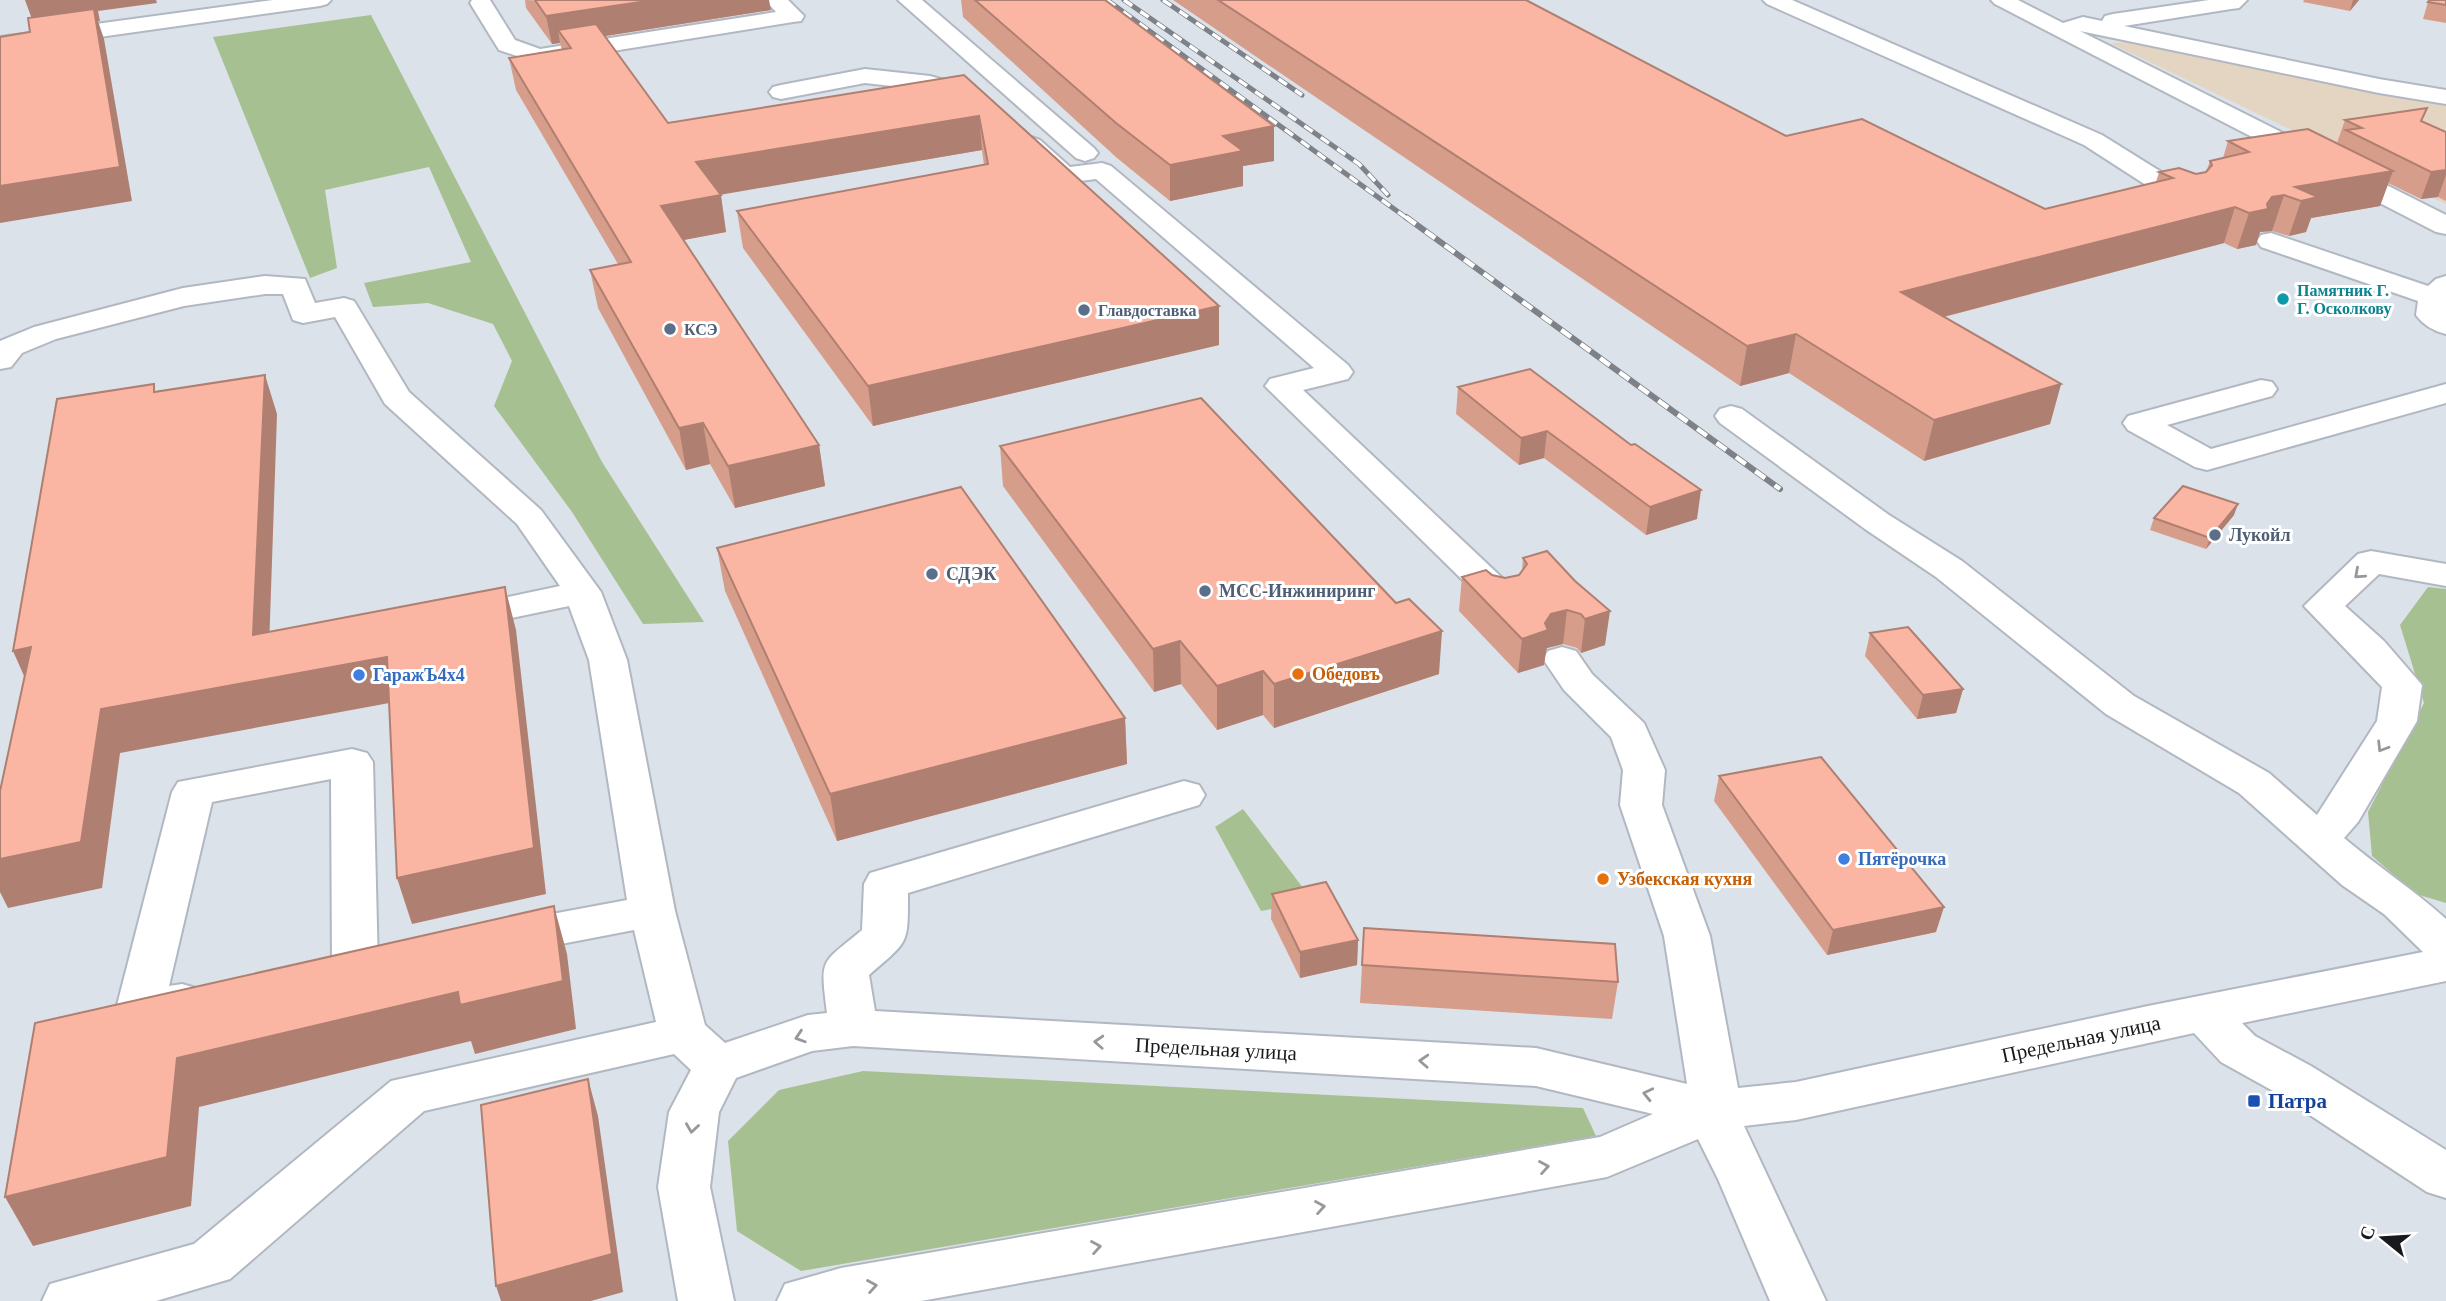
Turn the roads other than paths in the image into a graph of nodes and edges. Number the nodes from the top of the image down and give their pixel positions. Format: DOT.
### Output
graph roads {
  1 [pos="320,0"];
  2 [pos="508,0"];
  3 [pos="776,0"];
  4 [pos="909,0"];
  5 [pos="1774,0"];
  6 [pos="2002,0"];
  7 [pos="2235,0"];
  8 [pos="475,1"];
  9 [pos="293,2"];
  10 [pos="2083,24"];
  11 [pos="2053,28"];
  12 [pos="0,44"];
  13 [pos="781,92"];
  14 [pos="2446,97"];
  15 [pos="1085,153"];
  16 [pos="2186,199"];
  17 [pos="2446,226"];
  18 [pos="2270,241"];
  19 [pos="2439,291"];
  20 [pos="2446,325"];
  21 [pos="0,360"];
  22 [pos="2260,390"];
  23 [pos="2446,393"];
  24 [pos="1731,416"];
  25 [pos="2446,575"];
  26 [pos="583,592"];
  27 [pos="1502,598"];
  28 [pos="431,625"];
  29 [pos="1562,659"];
  30 [pos="1184,795"];
  31 [pos="2316,838"];
  32 [pos="652,911"];
  33 [pos="472,945"];
  34 [pos="2446,946"];
  35 [pos="2446,964"];
  36 [pos="355,967"];
  37 [pos="221,993"];
  38 [pos="2205,1014"];
  39 [pos="853,1028"];
  40 [pos="700,1050"];
  41 [pos="1715,1110"];
  42 [pos="2446,1177"];
  43 [pos="70,1301"];
  44 [pos="706,1301"];
  45 [pos="805,1301"];
  46 [pos="1798,1301"];
  1 -- 9 [label="street"];
  2 -- 8 [label="street"];
  3 -- 8 [label="street"];
  4 -- 15 [label="street"];
  5 -- 16 [label="street"];
  6 -- 11 [label="street"];
  7 -- 10 [label="street"];
  9 -- 12 [label="street"];
  10 -- 11 [label="street"];
  10 -- 14 [label="street"];
  11 -- 17 [label="street"];
  13 -- 27 [label="street"];
  18 -- 19 [label="street"];
  19 -- 20 [label="street"];
  21 -- 26 [label="street"];
  22 -- 23 [label="street"];
  24 -- 31 [label="street"];
  25 -- 31 [label="street, one-way"];
  26 -- 28 [label="street"];
  26 -- 32 [label="street"];
  29 -- 41 [label="street"];
  30 -- 39 [label="street"];
  31 -- 34 [label="street"];
  32 -- 33 [label="street"];
  32 -- 40 [label="street"];
  35 -- 38 [label="street, Предельная улица"];
  36 -- 37 [label="street"];
  38 -- 41 [label="street, Предельная улица"];
  38 -- 42 [label="street"];
  39 -- 40 [label="street, Предельная улица, one-way"];
  41 -- 39 [label="street, Предельная улица, one-way"];
  40 -- 43 [label="street, Предельная улица"];
  40 -- 44 [label="street, one-way"];
  45 -- 41 [label="street, Предельная улица, one-way"];
  41 -- 46 [label="street"];
}
